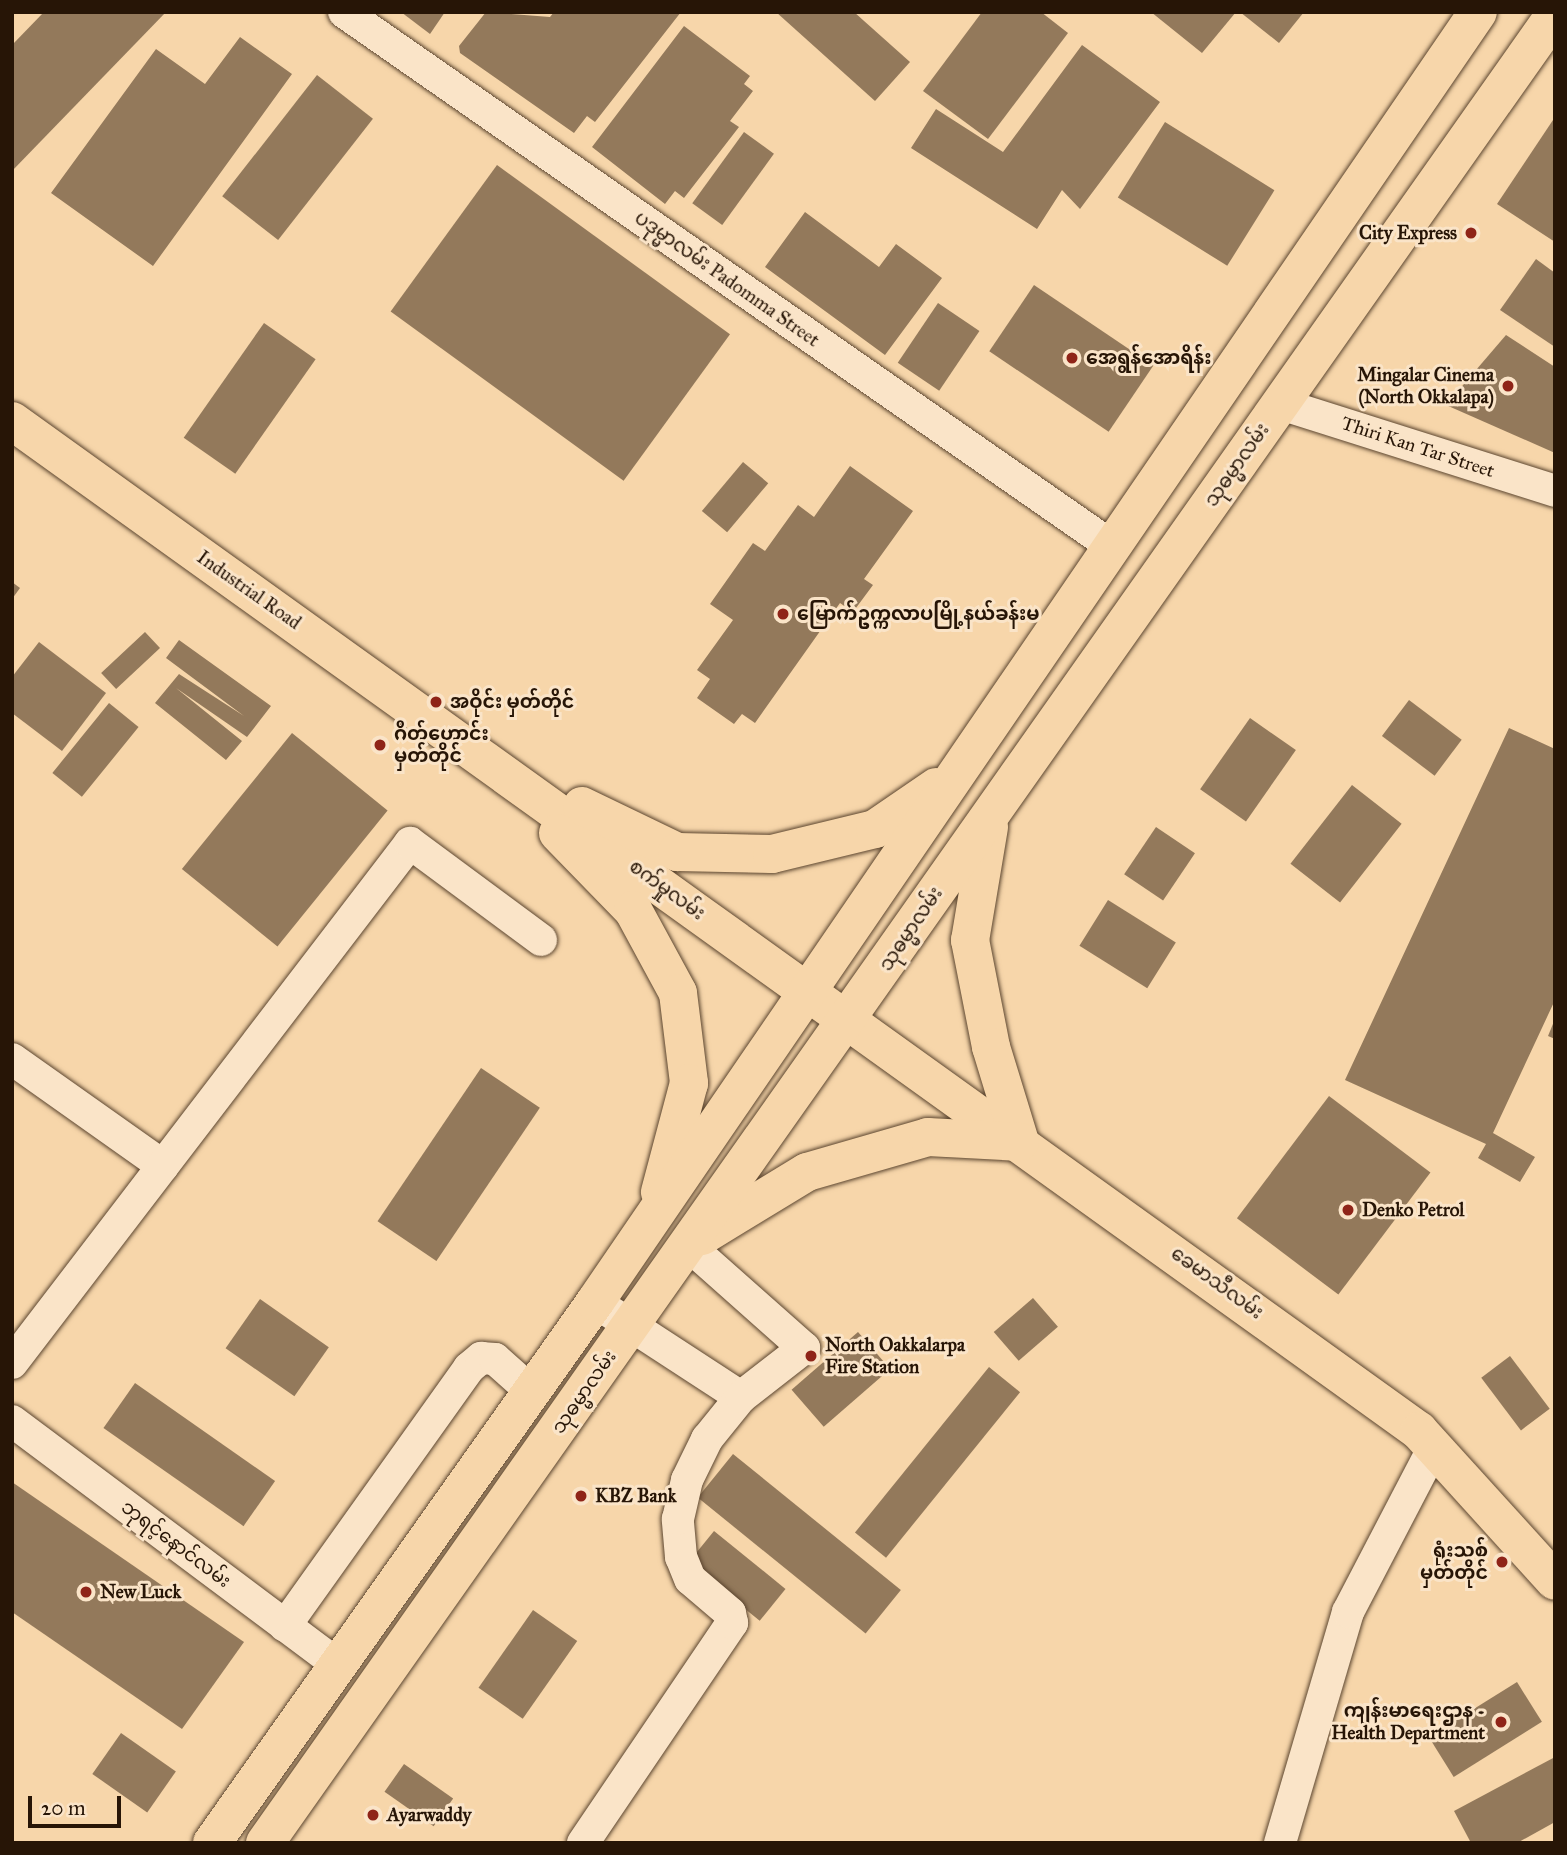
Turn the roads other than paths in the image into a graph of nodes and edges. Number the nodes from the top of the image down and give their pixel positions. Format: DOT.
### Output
graph roads {
  1 [pos="344,12"];
  2 [pos="1478,12"];
  3 [pos="1555,14"];
  4 [pos="1287,396"];
  5 [pos="12,421"];
  6 [pos="1555,491"];
  7 [pos="1110,545"];
  8 [pos="486,758"];
  9 [pos="953,776"];
  10 [pos="995,806"];
  11 [pos="541,940"];
  12 [pos="809,993"];
  13 [pos="849,1020"];
  14 [pos="12,1059"];
  15 [pos="1020,1142"];
  16 [pos="163,1166"];
  17 [pos="654,1216"];
  18 [pos="688,1245"];
  19 [pos="595,1302"];
  20 [pos="631,1326"];
  21 [pos="12,1363"];
  22 [pos="532,1392"];
  23 [pos="741,1397"];
  24 [pos="12,1421"];
  25 [pos="1434,1447"];
  26 [pos="1555,1581"];
  27 [pos="285,1626"];
  28 [pos="339,1667"];
  29 [pos="212,1843"];
  30 [pos="265,1843"];
  31 [pos="583,1843"];
  32 [pos="1280,1843"];
  1 -- 7 [label="street, ပဒုမ္မာလမ်း Padomma Street"];
  2 -- 7 [label="main road"];
  3 -- 4 [label="main road, သုဓမ္မာလမ်း"];
  4 -- 6 [label="street, Thiri Kan Tar Street"];
  4 -- 10 [label="main road, သုဓမ္မာလမ်း"];
  5 -- 8 [label="main road, Industrial Road"];
  7 -- 9 [label="main road"];
  8 -- 9 [label="main road"];
  8 -- 12 [label="main road, စက်မှုလမ်း"];
  8 -- 17 [label="main road"];
  9 -- 12 [label="main road"];
  10 -- 13 [label="main road, သုဓမ္မာလမ်း"];
  10 -- 15 [label="main road"];
  11 -- 16 [label="street"];
  12 -- 13 [label="main road, စက်မှုလမ်း"];
  12 -- 17 [label="main road"];
  13 -- 15 [label="main road, ခေမာသီလမ်း"];
  13 -- 18 [label="main road, သုဓမ္မာလမ်း"];
  14 -- 16 [label="street"];
  15 -- 18 [label="main road"];
  15 -- 25 [label="main road, ခေမာသီလမ်း"];
  16 -- 21 [label="street"];
  17 -- 19 [label="main road"];
  18 -- 20 [label="main road, သုဓမ္မာလမ်း"];
  18 -- 23 [label="street"];
  19 -- 20 [label="street"];
  19 -- 22 [label="main road"];
  20 -- 23 [label="street"];
  20 -- 30 [label="main road, သုဓမ္မာလမ်း"];
  22 -- 27 [label="street"];
  22 -- 28 [label="main road"];
  23 -- 31 [label="street"];
  24 -- 27 [label="street, ဘုရင့်နောင်လမ်း"];
  25 -- 26 [label="main road, ခေမာသီလမ်း"];
  25 -- 32 [label="street"];
  27 -- 28 [label="street, ဘုရင့်နောင်လမ်း"];
  28 -- 29 [label="main road"];
}
